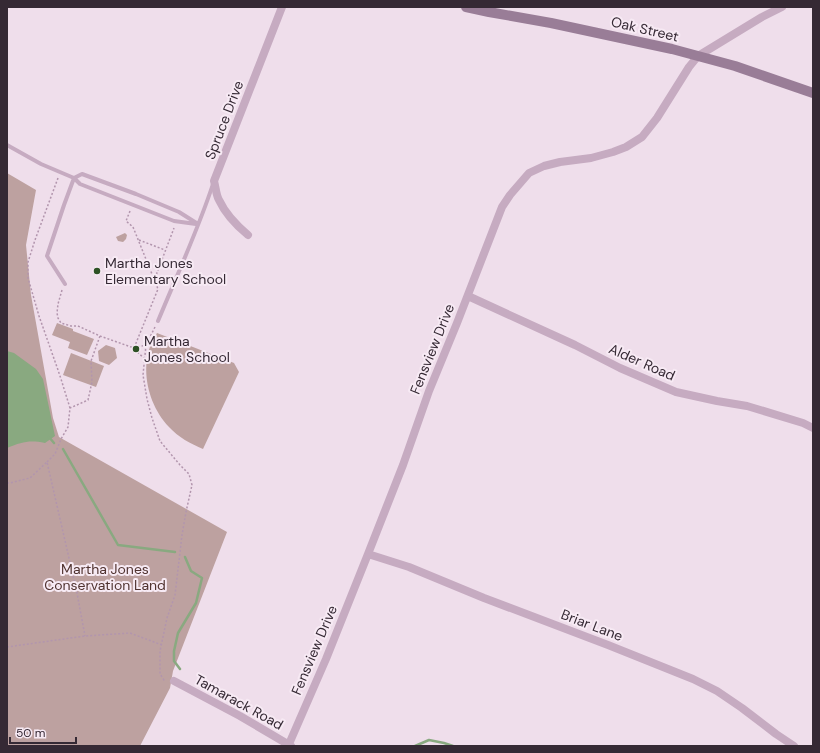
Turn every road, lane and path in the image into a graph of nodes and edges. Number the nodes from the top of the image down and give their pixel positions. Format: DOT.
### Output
graph roads {
  1 [pos="282,7"];
  2 [pos="466,7"];
  3 [pos="782,7"];
  4 [pos="698,56"];
  5 [pos="813,93"];
  6 [pos="7,145"];
  7 [pos="60,172"];
  8 [pos="74,178"];
  9 [pos="214,182"];
  10 [pos="132,204"];
  11 [pos="198,224"];
  12 [pos="175,226"];
  13 [pos="248,235"];
  14 [pos="138,240"];
  15 [pos="165,250"];
  16 [pos="154,279"];
  17 [pos="65,284"];
  18 [pos="468,296"];
  19 [pos="158,321"];
  20 [pos="100,336"];
  21 [pos="146,345"];
  22 [pos="134,348"];
  23 [pos="145,359"];
  24 [pos="70,408"];
  25 [pos="813,428"];
  26 [pos="47,462"];
  27 [pos="7,483"];
  28 [pos="368,554"];
  29 [pos="85,636"];
  30 [pos="162,644"];
  31 [pos="7,647"];
  32 [pos="174,681"];
  33 [pos="290,745"];
  34 [pos="794,746"];
  1 -- 9 [label="street, Spruce Drive"];
  2 -- 4 [label="street, Oak Street"];
  3 -- 4 [label="street"];
  4 -- 5 [label="street, Oak Street"];
  4 -- 18 [label="street, Fensview Drive"];
  6 -- 7 [label="lane"];
  7 -- 8 [label="lane"];
  7 -- 24 [label="path"];
  8 -- 10 [label="lane"];
  8 -- 11 [label="lane"];
  8 -- 17 [label="lane"];
  9 -- 11 [label="lane"];
  9 -- 13 [label="street, Spruce Drive"];
  10 -- 11 [label="lane"];
  10 -- 14 [label="path"];
  11 -- 19 [label="lane"];
  12 -- 15 [label="path"];
  14 -- 15 [label="path"];
  14 -- 16 [label="path"];
  15 -- 16 [label="path"];
  16 -- 22 [label="path"];
  17 -- 20 [label="path"];
  18 -- 25 [label="street, Alder Road"];
  18 -- 28 [label="street, Fensview Drive"];
  19 -- 21 [label="path"];
  20 -- 22 [label="path"];
  20 -- 24 [label="path"];
  21 -- 22 [label="path"];
  21 -- 23 [label="path"];
  22 -- 23 [label="path"];
  23 -- 30 [label="path"];
  24 -- 26 [label="path"];
  26 -- 27 [label="path"];
  26 -- 29 [label="path"];
  28 -- 33 [label="street, Fensview Drive"];
  28 -- 34 [label="street, Briar Lane"];
  29 -- 30 [label="path"];
  29 -- 31 [label="path"];
  30 -- 32 [label="path"];
  32 -- 33 [label="street, Tamarack Road"];
}
